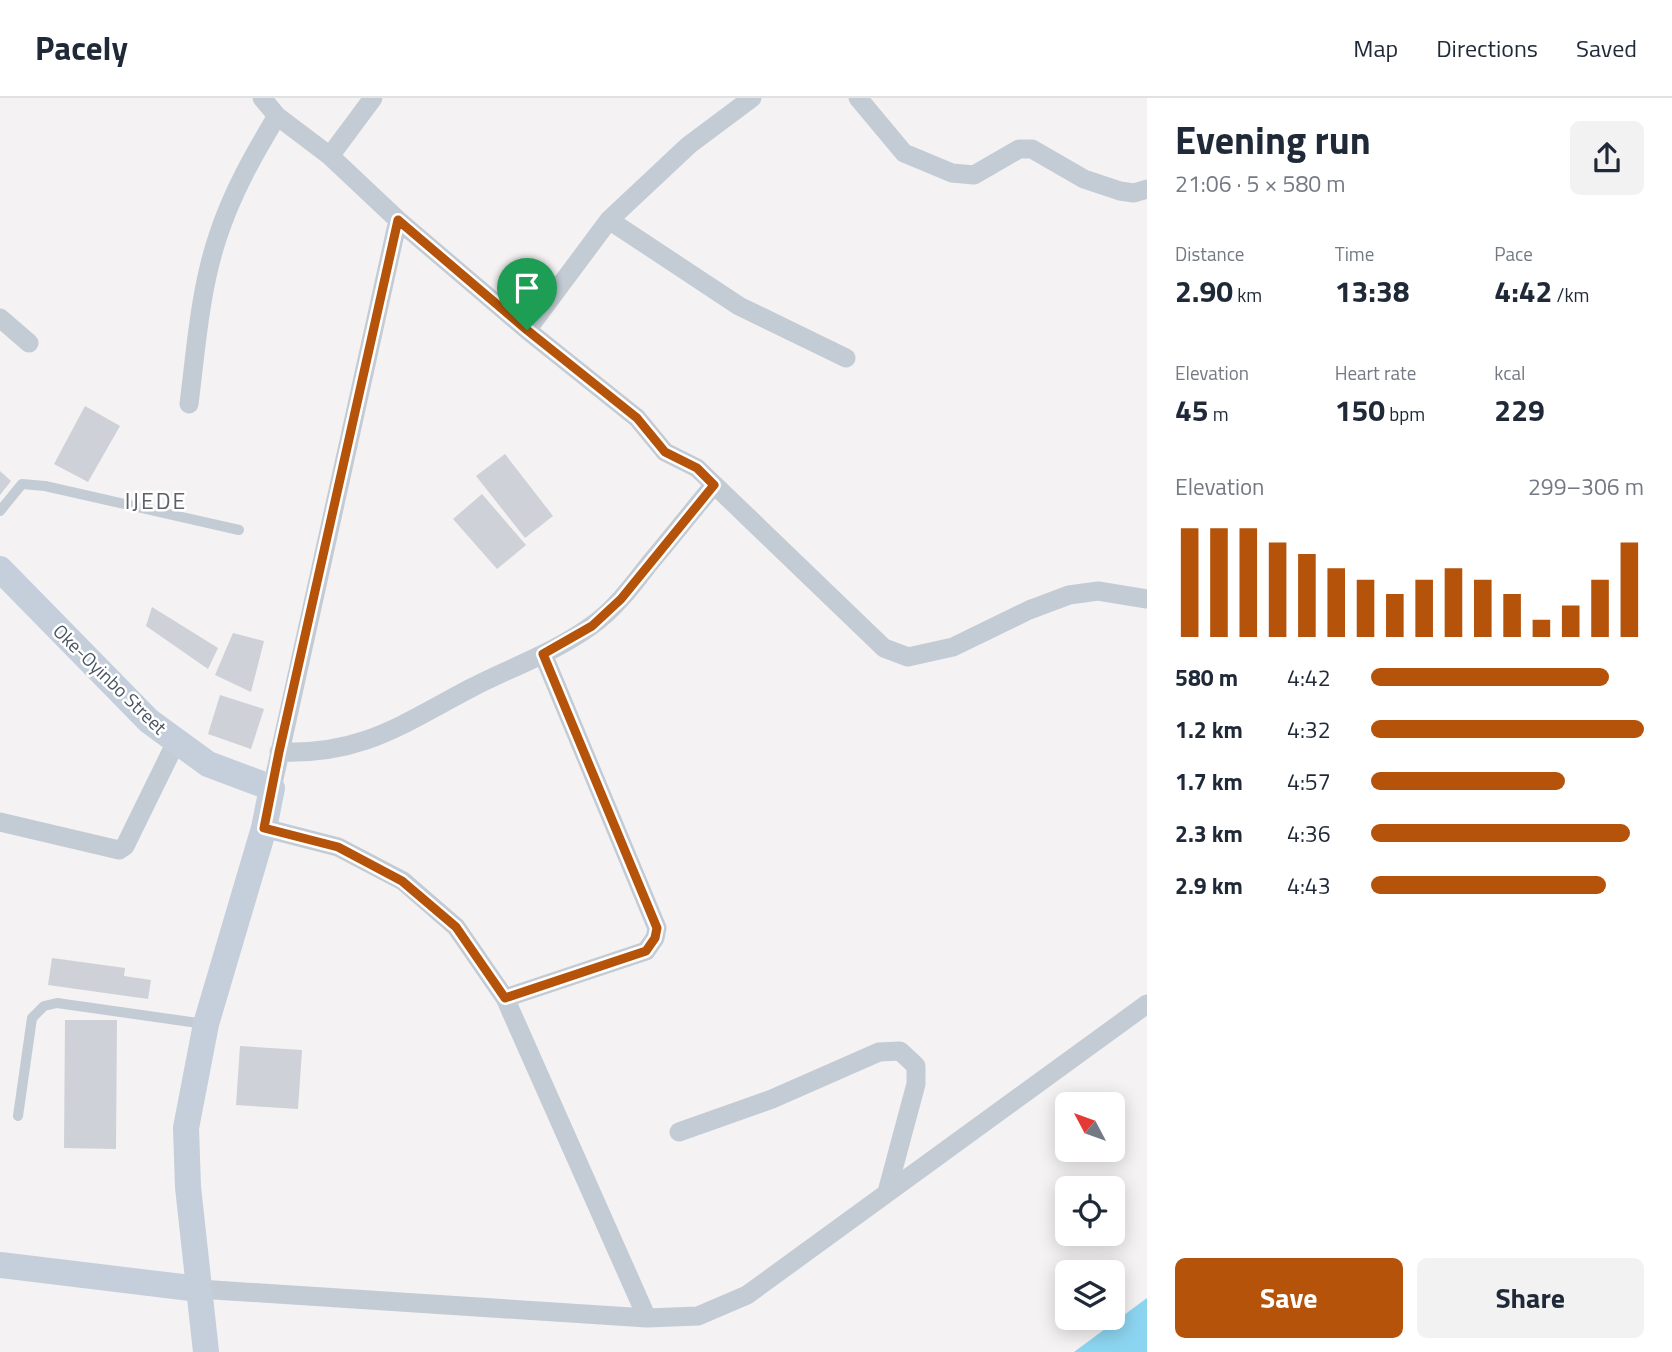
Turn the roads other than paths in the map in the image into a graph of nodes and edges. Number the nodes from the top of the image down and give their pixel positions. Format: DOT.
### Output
graph roads {
  1 [pos="261,98"];
  2 [pos="373,98"];
  3 [pos="752,98"];
  4 [pos="858,98"];
  5 [pos="277,116"];
  6 [pos="330,156"];
  7 [pos="1147,189"];
  8 [pos="398,220"];
  9 [pos="609,220"];
  10 [pos="0,318"];
  11 [pos="527,330"];
  12 [pos="29,343"];
  13 [pos="846,358"];
  14 [pos="189,404"];
  15 [pos="714,485"];
  16 [pos="0,511"];
  17 [pos="239,530"];
  18 [pos="0,569"];
  19 [pos="1147,599"];
  20 [pos="543,654"];
  21 [pos="176,742"];
  22 [pos="279,752"];
  23 [pos="272,788"];
  24 [pos="0,822"];
  25 [pos="264,828"];
  26 [pos="505,998"];
  27 [pos="1147,1004"];
  28 [pos="206,1024"];
  29 [pos="18,1116"];
  30 [pos="679,1132"];
  31 [pos="887,1192"];
  32 [pos="0,1265"];
  33 [pos="199,1289"];
  34 [pos="648,1318"];
  35 [pos="206,1352"];
  1 -- 5 [label="street"];
  2 -- 6 [label="street"];
  3 -- 9 [label="street"];
  4 -- 7 [label="street"];
  5 -- 6 [label="street"];
  5 -- 14 [label="street"];
  6 -- 8 [label="street"];
  8 -- 11 [label="street"];
  8 -- 22 [label="street"];
  9 -- 11 [label="street"];
  9 -- 13 [label="street"];
  10 -- 12 [label="street"];
  11 -- 15 [label="street"];
  15 -- 19 [label="street"];
  15 -- 20 [label="street"];
  16 -- 17 [label="lane"];
  18 -- 21 [label="main road, Oke-Oyinbo Street"];
  20 -- 22 [label="street"];
  20 -- 26 [label="street"];
  21 -- 23 [label="main road, Oke-Oyinbo Street"];
  21 -- 24 [label="street"];
  22 -- 23 [label="street"];
  23 -- 25 [label="main road"];
  25 -- 26 [label="street"];
  25 -- 28 [label="main road"];
  26 -- 34 [label="street"];
  27 -- 31 [label="street"];
  28 -- 29 [label="lane"];
  28 -- 33 [label="main road"];
  30 -- 31 [label="street"];
  31 -- 34 [label="street"];
  32 -- 33 [label="main road"];
  33 -- 34 [label="street"];
  33 -- 35 [label="main road"];
}
